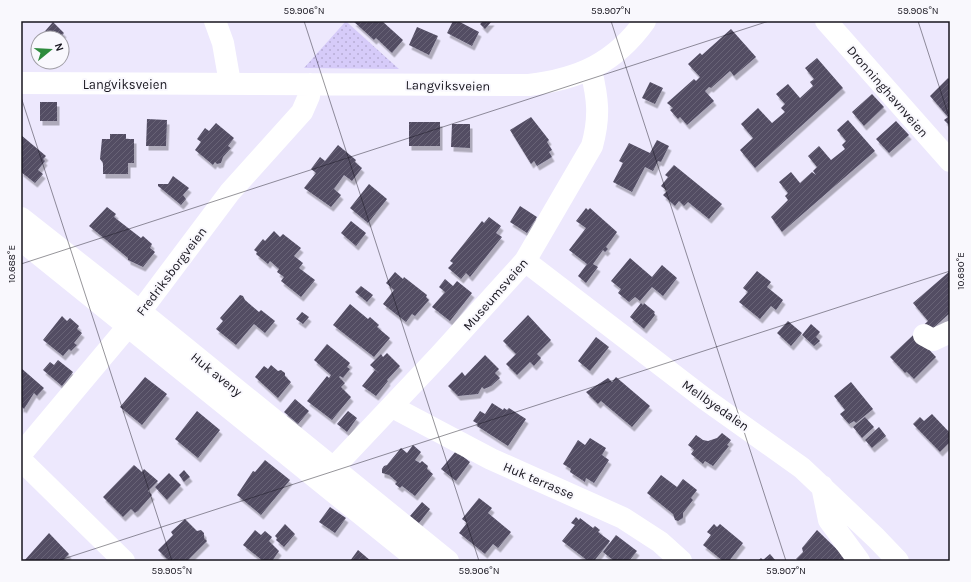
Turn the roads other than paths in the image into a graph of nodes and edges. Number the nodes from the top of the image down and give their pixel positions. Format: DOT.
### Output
graph roads {
  1 [pos="645,21"];
  2 [pos="826,21"];
  3 [pos="221,24"];
  4 [pos="590,70"];
  5 [pos="21,83"];
  6 [pos="230,84"];
  7 [pos="310,84"];
  8 [pos="950,161"];
  9 [pos="21,218"];
  10 [pos="21,240"];
  11 [pos="525,261"];
  12 [pos="134,319"];
  13 [pos="950,332"];
  14 [pos="924,335"];
  15 [pos="394,405"];
  16 [pos="21,454"];
  17 [pos="21,460"];
  18 [pos="326,474"];
  19 [pos="822,486"];
  20 [pos="405,538"];
  21 [pos="124,561"];
  22 [pos="419,561"];
  23 [pos="448,561"];
  24 [pos="681,561"];
  25 [pos="859,561"];
  26 [pos="898,561"];
  1 -- 4 [label="street, Langviksveien"];
  2 -- 8 [label="street, Dronninghavnveien"];
  3 -- 6 [label="street"];
  4 -- 7 [label="street, Langviksveien"];
  4 -- 11 [label="street, Museumsveien"];
  5 -- 6 [label="street, Langviksveien"];
  6 -- 7 [label="street, Langviksveien"];
  7 -- 12 [label="street, Fredriksborgveien"];
  9 -- 12 [label="street, Huk aveny"];
  10 -- 12 [label="street, Huk aveny"];
  11 -- 15 [label="street, Museumsveien"];
  11 -- 19 [label="street, Mellbyedalen"];
  12 -- 16 [label="street, Fredriksborgveien"];
  12 -- 18 [label="street, Huk aveny"];
  13 -- 14 [label="street"];
  15 -- 18 [label="street, Museumsveien"];
  15 -- 24 [label="street, Huk terrasse"];
  17 -- 21 [label="street"];
  18 -- 20 [label="street, Huk aveny"];
  19 -- 25 [label="street"];
  19 -- 26 [label="street, Mellbyedalen"];
  20 -- 22 [label="street, Huk aveny"];
  20 -- 23 [label="street, Huk aveny"];
}
